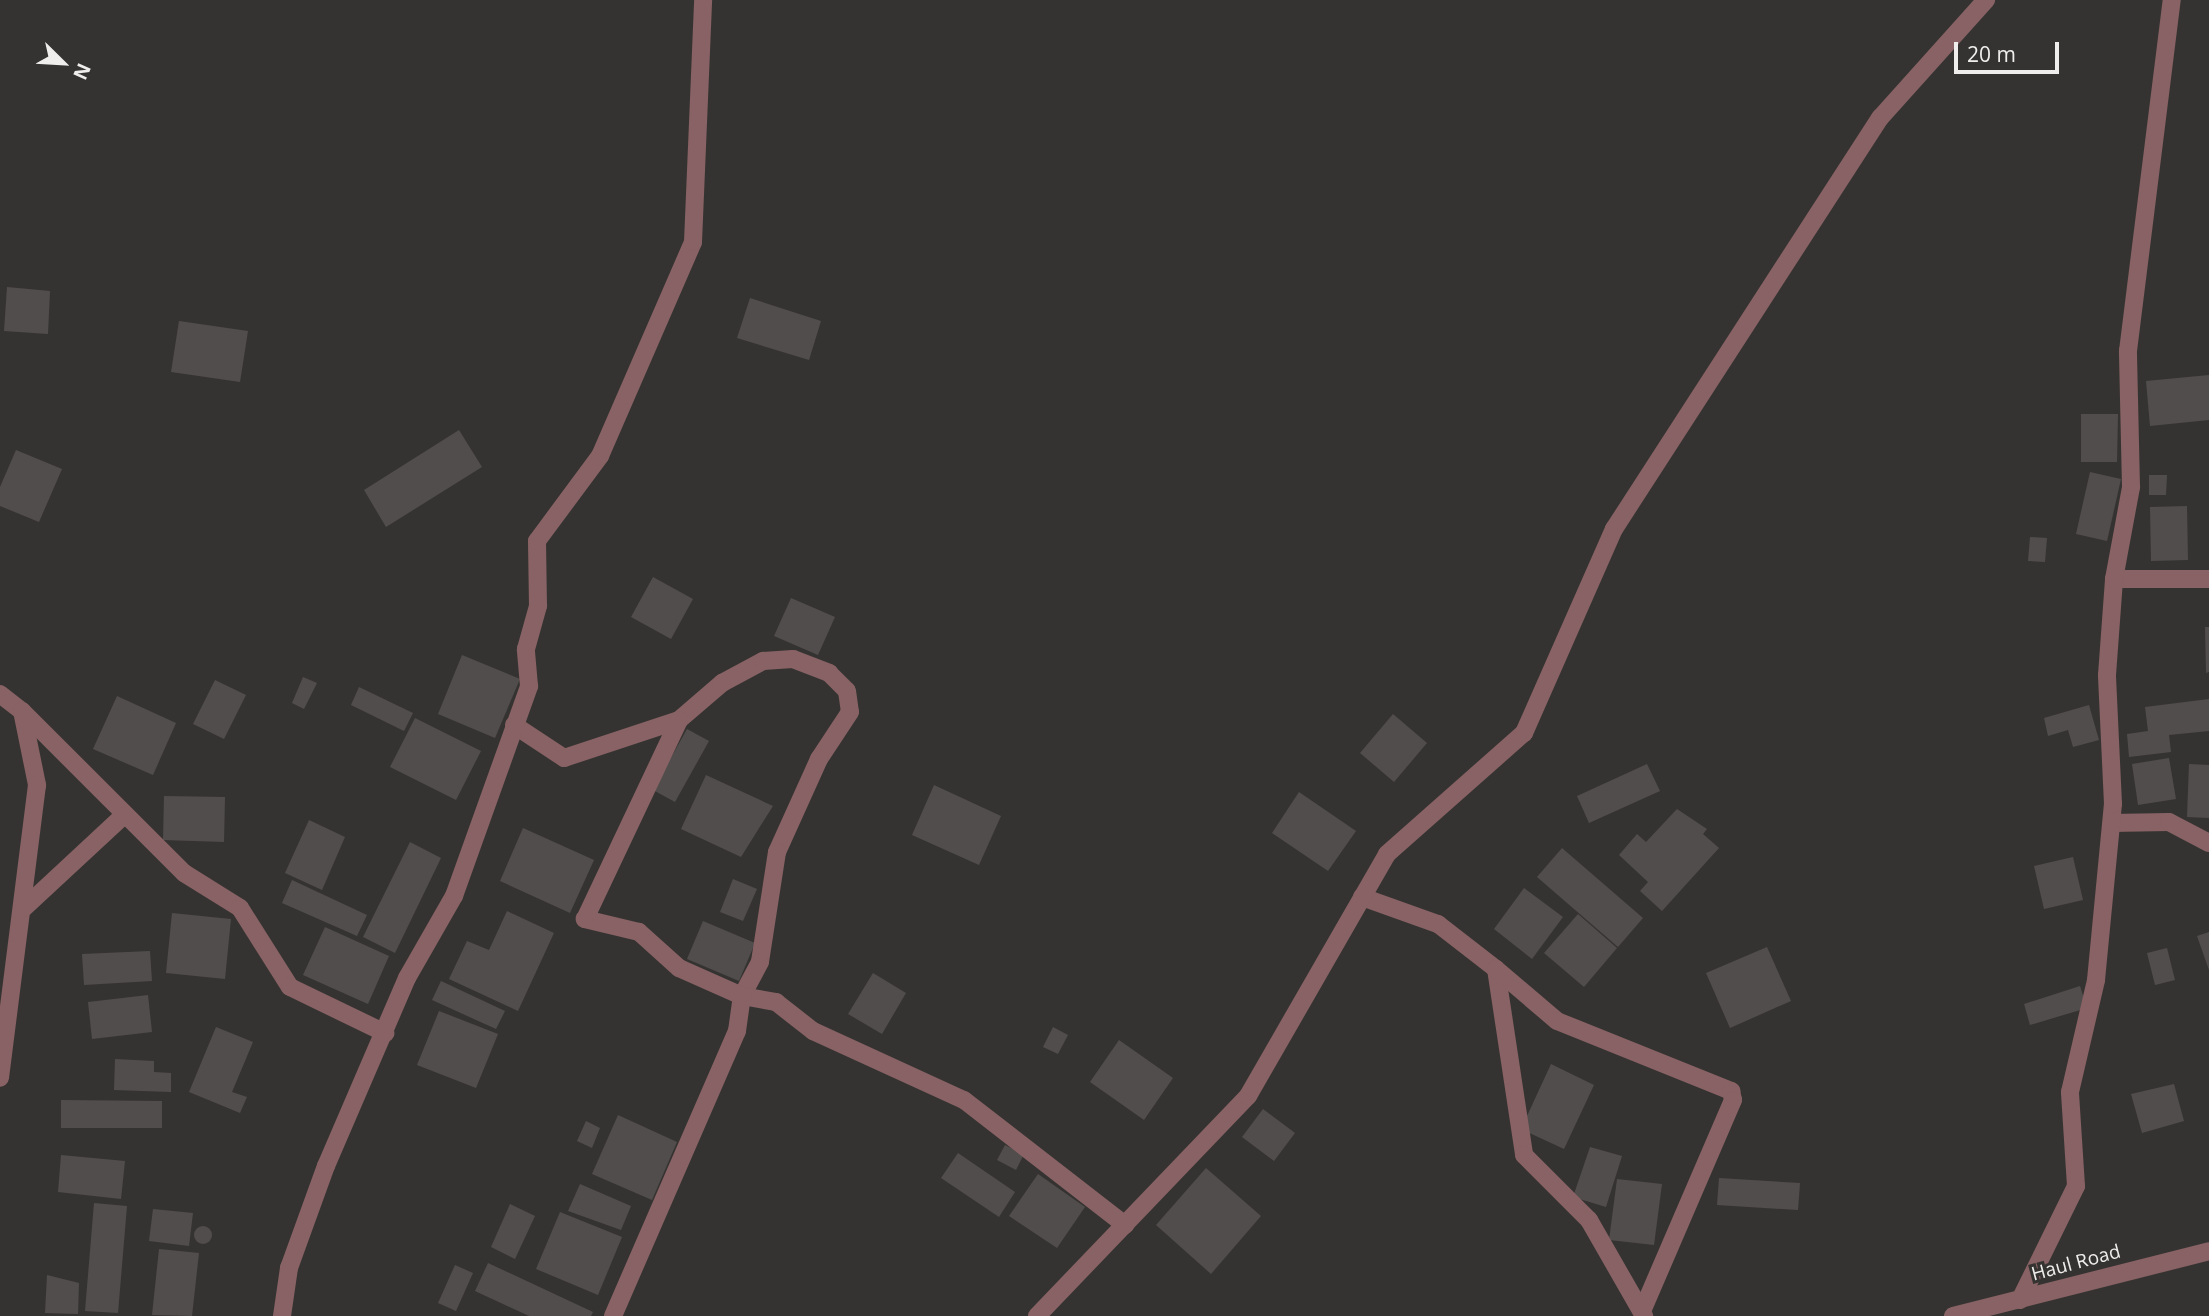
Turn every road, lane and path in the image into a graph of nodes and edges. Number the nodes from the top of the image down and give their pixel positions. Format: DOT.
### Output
graph roads {
  1 [pos="703,0"];
  2 [pos="1986,0"];
  3 [pos="2172,0"];
  4 [pos="2114,579"];
  5 [pos="2209,579"];
  6 [pos="0,694"];
  7 [pos="22,711"];
  8 [pos="679,720"];
  9 [pos="514,725"];
  10 [pos="123,816"];
  11 [pos="2112,823"];
  12 [pos="2209,843"];
  13 [pos="1362,897"];
  14 [pos="24,908"];
  15 [pos="1496,970"];
  16 [pos="742,996"];
  17 [pos="385,1033"];
  18 [pos="0,1078"];
  19 [pos="1125,1226"];
  20 [pos="2209,1251"];
  21 [pos="2020,1300"];
  22 [pos="1643,1314"];
  23 [pos="282,1316"];
  24 [pos="613,1316"];
  25 [pos="1037,1316"];
  26 [pos="1953,1316"];
  1 -- 9 [label="street"];
  2 -- 13 [label="street"];
  3 -- 4 [label="street"];
  4 -- 5 [label="street"];
  4 -- 11 [label="street"];
  6 -- 7 [label="street"];
  7 -- 10 [label="street"];
  7 -- 14 [label="street"];
  8 -- 9 [label="street"];
  8 -- 16 [label="street"];
  8 -- 16 [label="street"];
  9 -- 17 [label="street"];
  10 -- 14 [label="street"];
  10 -- 17 [label="street"];
  11 -- 12 [label="street"];
  11 -- 21 [label="street"];
  13 -- 15 [label="street"];
  13 -- 19 [label="street"];
  14 -- 18 [label="street"];
  15 -- 22 [label="street"];
  15 -- 22 [label="street"];
  16 -- 19 [label="street"];
  16 -- 24 [label="street"];
  17 -- 23 [label="street"];
  19 -- 25 [label="street"];
  20 -- 21 [label="street, Haul Road"];
  21 -- 26 [label="street, Haul Road"];
}
